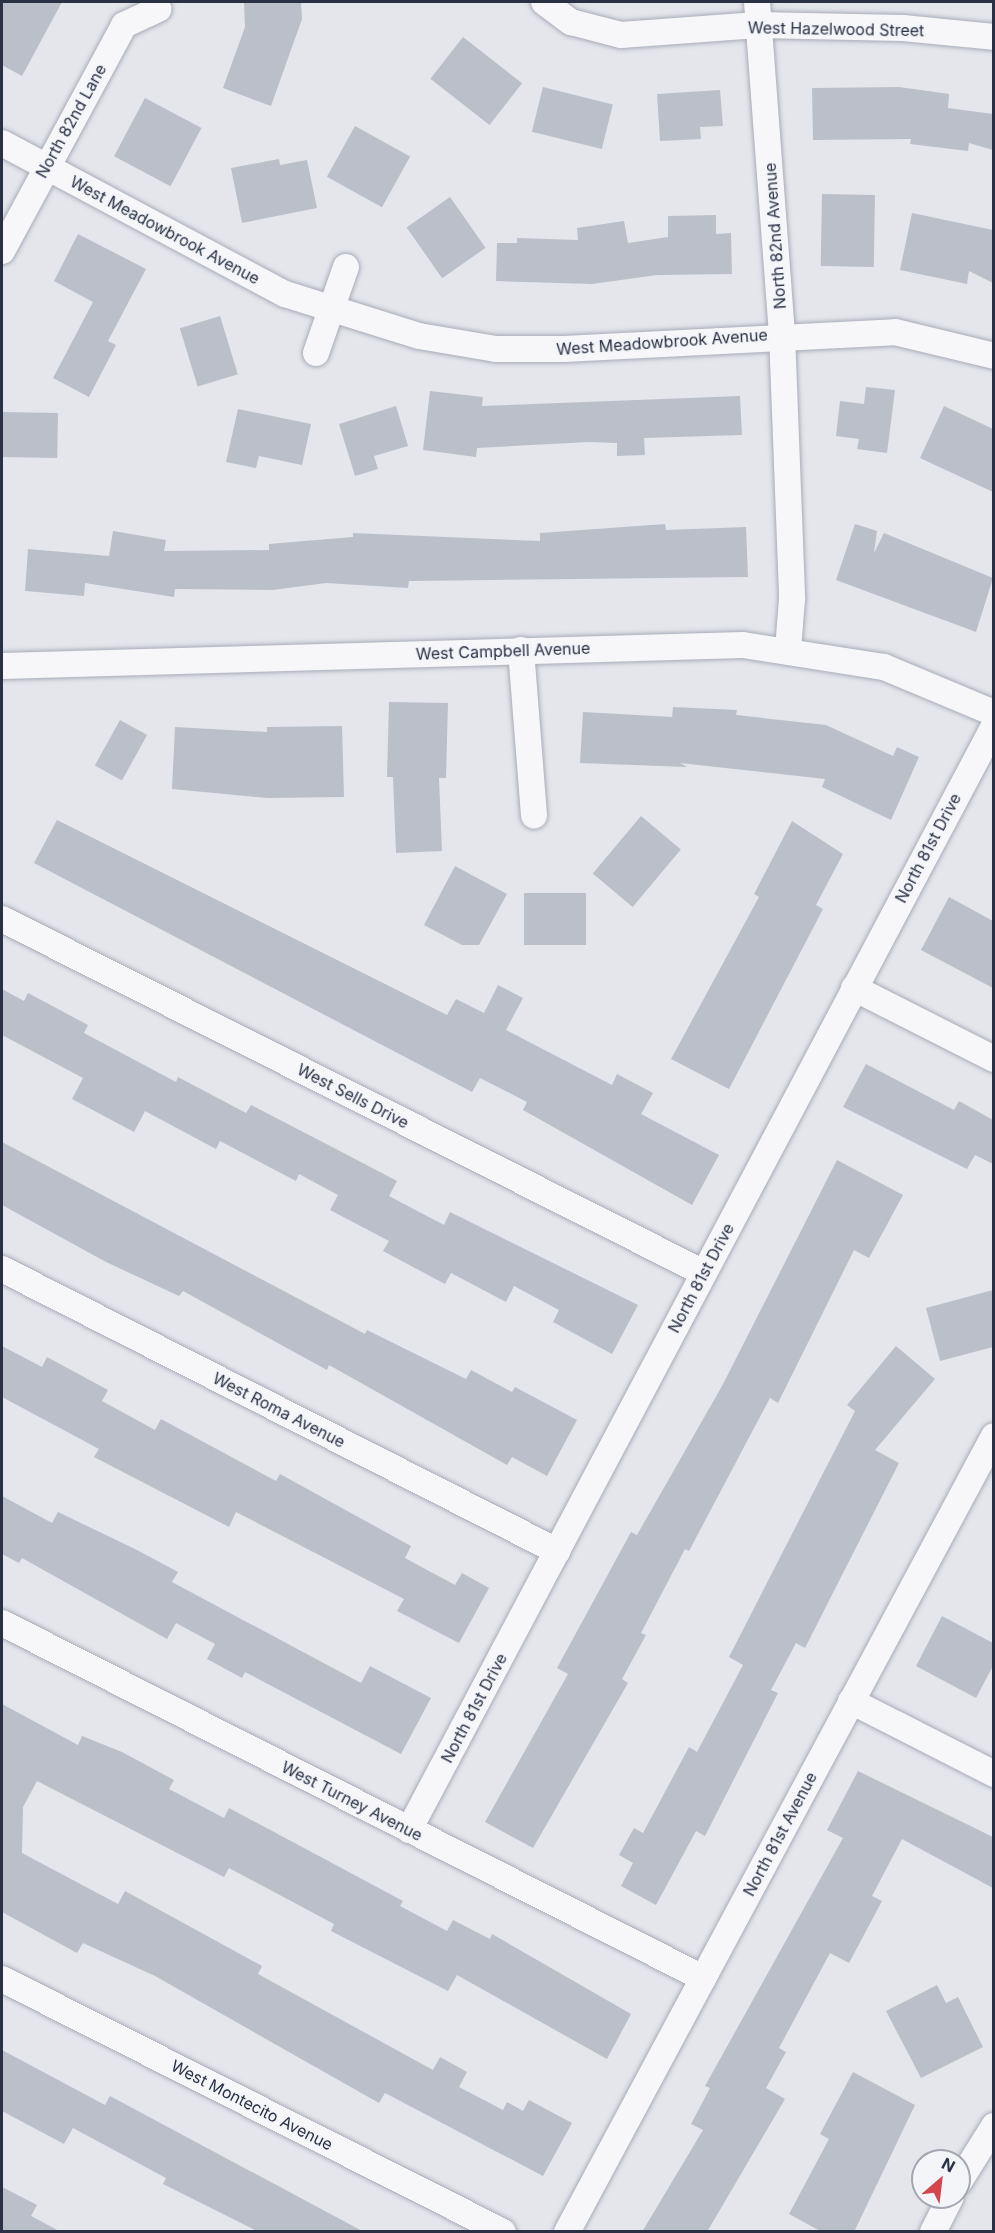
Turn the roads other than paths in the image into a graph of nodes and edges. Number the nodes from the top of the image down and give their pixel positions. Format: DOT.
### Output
graph roads {
  1 [pos="544,2"];
  2 [pos="159,9"];
  3 [pos="758,14"];
  4 [pos="993,37"];
  5 [pos="2,143"];
  6 [pos="45,166"];
  7 [pos="2,251"];
  8 [pos="346,267"];
  9 [pos="331,312"];
  10 [pos="782,334"];
  11 [pos="316,353"];
  12 [pos="993,356"];
  13 [pos="521,650"];
  14 [pos="788,650"];
  15 [pos="2,666"];
  16 [pos="993,712"];
  17 [pos="993,726"];
  18 [pos="534,815"];
  19 [pos="2,919"];
  20 [pos="854,988"];
  21 [pos="993,1059"];
  22 [pos="2,1269"];
  23 [pos="704,1273"];
  24 [pos="993,1436"];
  25 [pos="557,1551"];
  26 [pos="2,1623"];
  27 [pos="851,1701"];
  28 [pos="993,1774"];
  29 [pos="409,1830"];
  30 [pos="703,1978"];
  31 [pos="2,1979"];
  32 [pos="992,2125"];
  33 [pos="971,2161"];
  34 [pos="945,2209"];
  35 [pos="503,2232"];
  36 [pos="567,2232"];
  37 [pos="933,2232"];
  1 -- 3 [label="street, West Hazelwood Street"];
  2 -- 6 [label="street, North 82nd Lane"];
  3 -- 4 [label="street, West Hazelwood Street"];
  3 -- 10 [label="street, North 82nd Avenue"];
  5 -- 6 [label="street, West Meadowbrook Avenue"];
  6 -- 7 [label="street, North 82nd Lane"];
  6 -- 9 [label="street, West Meadowbrook Avenue"];
  8 -- 9 [label="street"];
  9 -- 10 [label="street, West Meadowbrook Avenue"];
  9 -- 11 [label="street"];
  10 -- 12 [label="street, West Meadowbrook Avenue"];
  10 -- 14 [label="street, North 82nd Avenue"];
  13 -- 14 [label="street, West Campbell Avenue"];
  13 -- 15 [label="street, West Campbell Avenue"];
  13 -- 18 [label="street"];
  14 -- 16 [label="street, West Campbell Avenue"];
  17 -- 20 [label="street, North 81st Drive"];
  19 -- 23 [label="street, West Sells Drive"];
  20 -- 21 [label="street"];
  20 -- 23 [label="street, North 81st Drive"];
  22 -- 25 [label="street, West Roma Avenue"];
  23 -- 25 [label="street, North 81st Drive"];
  24 -- 27 [label="street, North 81st Avenue"];
  25 -- 29 [label="street, North 81st Drive"];
  26 -- 29 [label="street, West Turney Avenue"];
  27 -- 28 [label="street"];
  27 -- 30 [label="street, North 81st Avenue"];
  29 -- 30 [label="street, West Turney Avenue"];
  30 -- 36 [label="street, North 81st Avenue"];
  31 -- 35 [label="street, West Montecito Avenue"];
  32 -- 33 [label="street"];
  34 -- 37 [label="street"];
}
